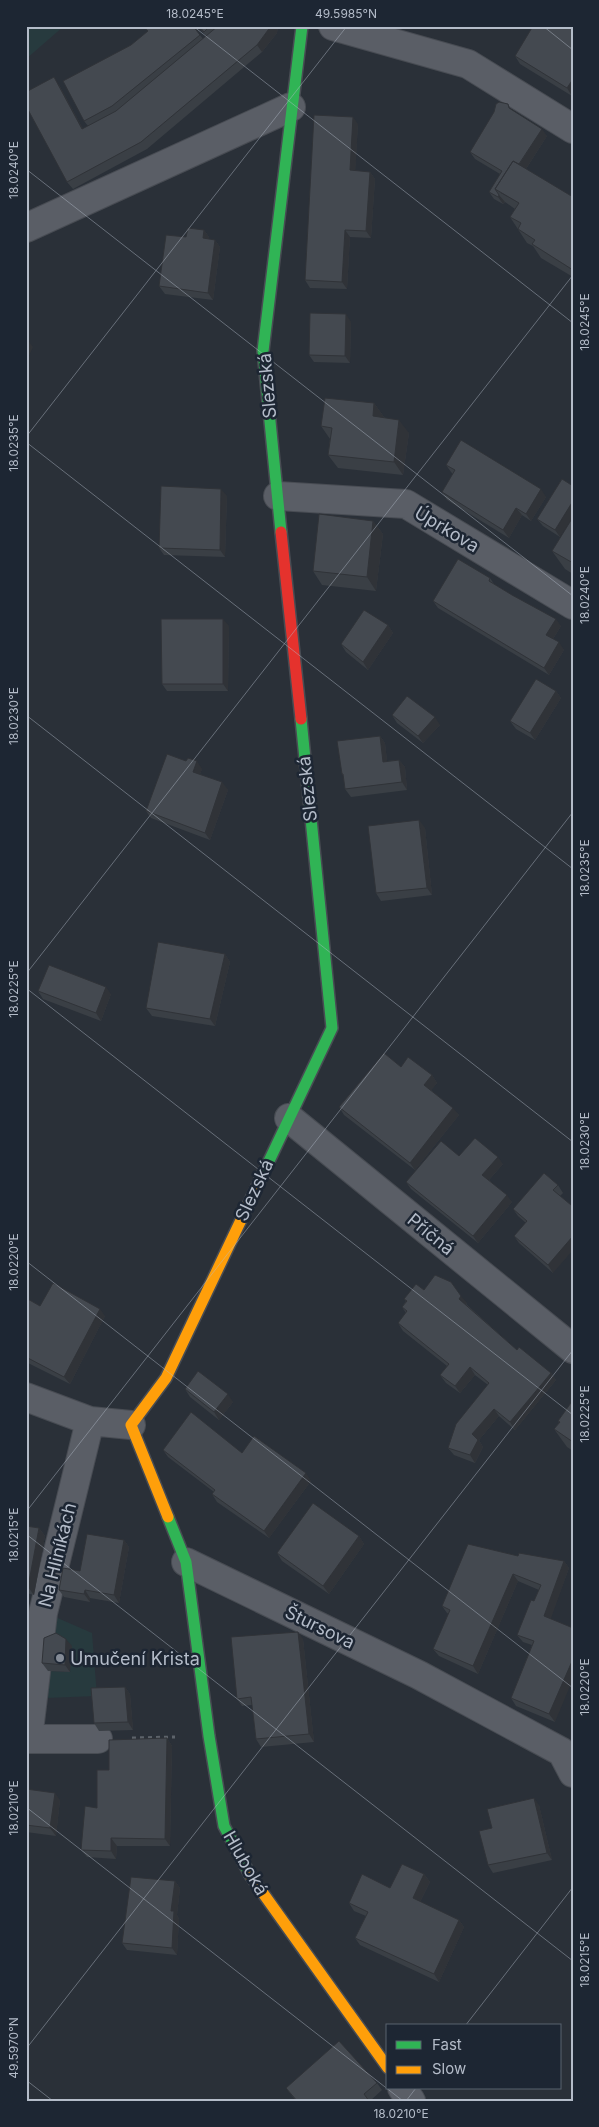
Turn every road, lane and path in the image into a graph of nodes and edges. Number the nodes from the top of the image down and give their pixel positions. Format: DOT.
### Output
graph roads {
  1 [pos="302,26"];
  2 [pos="332,26"];
  3 [pos="292,107"];
  4 [pos="573,129"];
  5 [pos="26,228"];
  6 [pos="278,496"];
  7 [pos="573,605"];
  8 [pos="289,1118"];
  9 [pos="573,1349"];
  10 [pos="26,1397"];
  11 [pos="90,1421"];
  12 [pos="131,1425"];
  13 [pos="186,1562"];
  14 [pos="209,1736"];
  15 [pos="98,1739"];
  16 [pos="573,1774"];
  17 [pos="386,2065"];
  18 [pos="403,2090"];
  19 [pos="411,2101"];
  1 -- 3 [label="street, Slezská"];
  2 -- 4 [label="street"];
  3 -- 5 [label="street"];
  3 -- 6 [label="street, Slezská"];
  6 -- 7 [label="street, Úprkova"];
  6 -- 8 [label="street, Slezská"];
  8 -- 9 [label="street, Příčná"];
  8 -- 12 [label="street, Slezská"];
  10 -- 11 [label="street"];
  11 -- 12 [label="street"];
  11 -- 15 [label="street, Na Hliníkách"];
  12 -- 13 [label="street"];
  13 -- 14 [label="street, Hluboká"];
  13 -- 16 [label="street, Štursova"];
  14 -- 15 [label="path"];
  14 -- 17 [label="street, Hluboká"];
  18 -- 19 [label="street"];
}
